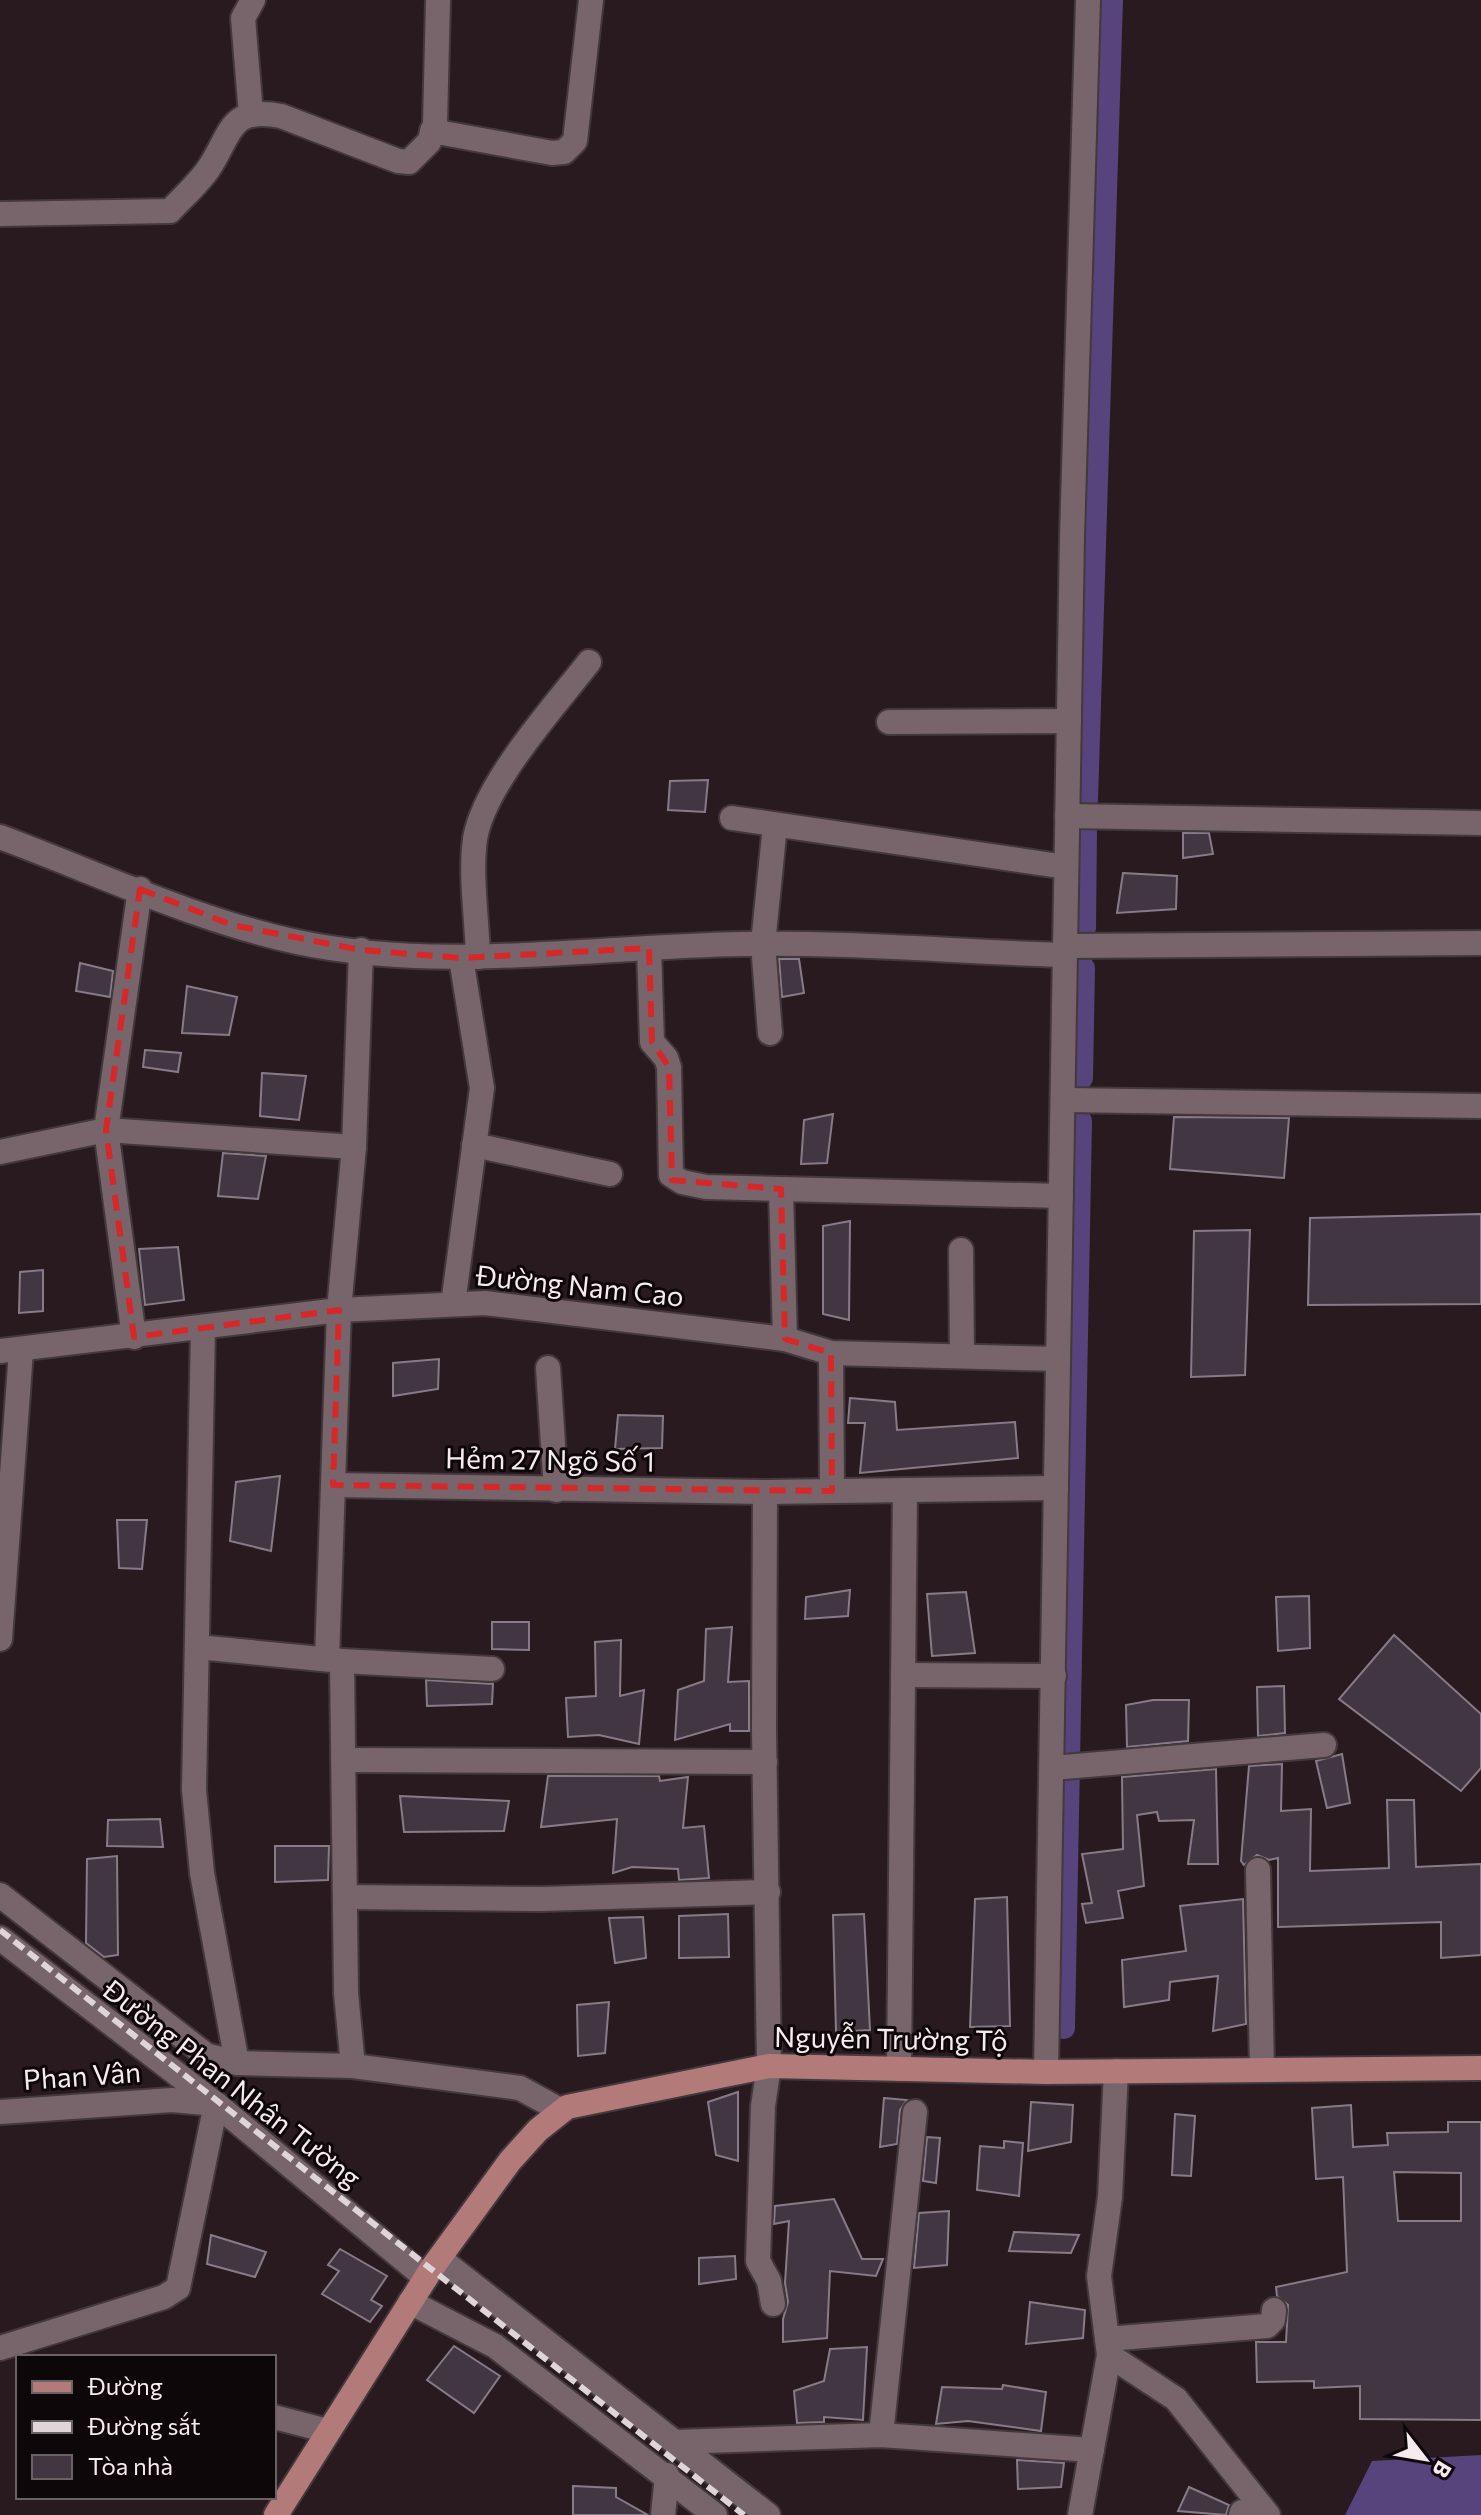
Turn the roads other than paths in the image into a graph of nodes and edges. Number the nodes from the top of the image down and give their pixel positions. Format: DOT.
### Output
graph roads {
  1 [pos="253,0"];
  2 [pos="438,0"];
  3 [pos="591,0"];
  4 [pos="1088,0"];
  5 [pos="251,115"];
  6 [pos="432,131"];
  7 [pos="0,214"];
  8 [pos="589,662"];
  9 [pos="1069,721"];
  10 [pos="889,722"];
  11 [pos="1067,816"];
  12 [pos="732,818"];
  13 [pos="1481,823"];
  14 [pos="775,825"];
  15 [pos="0,837"];
  16 [pos="1066,867"];
  17 [pos="140,889"];
  18 [pos="1481,943"];
  19 [pos="763,944"];
  20 [pos="649,948"];
  21 [pos="361,950"];
  22 [pos="1065,950"];
  23 [pos="469,957"];
  24 [pos="770,1033"];
  25 [pos="1063,1100"];
  26 [pos="1481,1106"];
  27 [pos="106,1130"];
  28 [pos="474,1145"];
  29 [pos="354,1147"];
  30 [pos="0,1152"];
  31 [pos="610,1174"];
  32 [pos="781,1189"];
  33 [pos="1061,1196"];
  34 [pos="961,1250"];
  35 [pos="453,1304"];
  36 [pos="339,1310"];
  37 [pos="203,1328"];
  38 [pos="134,1337"];
  39 [pos="785,1339"];
  40 [pos="10,1351"];
  41 [pos="831,1353"];
  42 [pos="962,1356"];
  43 [pos="1058,1359"];
  44 [pos="548,1368"];
  45 [pos="333,1485"];
  46 [pos="1056,1488"];
  47 [pos="556,1490"];
  48 [pos="905,1490"];
  49 [pos="832,1491"];
  50 [pos="765,1492"];
  51 [pos="0,1639"];
  52 [pos="198,1647"];
  53 [pos="335,1660"];
  54 [pos="492,1669"];
  55 [pos="903,1675"];
  56 [pos="1054,1676"];
  57 [pos="1324,1745"];
  58 [pos="345,1760"];
  59 [pos="765,1762"];
  60 [pos="1052,1768"];
  61 [pos="1258,1870"];
  62 [pos="768,1892"];
  63 [pos="0,1895"];
  64 [pos="345,1897"];
  65 [pos="0,1938"];
  66 [pos="237,2063"];
  67 [pos="353,2066"];
  68 [pos="769,2066"];
  69 [pos="1481,2068"];
  70 [pos="899,2069"];
  71 [pos="1262,2070"];
  72 [pos="1116,2071"];
  73 [pos="1046,2072"];
  74 [pos="216,2104"];
  75 [pos="560,2110"];
  76 [pos="0,2112"];
  77 [pos="915,2112"];
  78 [pos="433,2269"];
  79 [pos="410,2302"];
  80 [pos="773,2304"];
  81 [pos="1274,2310"];
  82 [pos="1108,2347"];
  83 [pos="0,2348"];
  84 [pos="276,2418"];
  85 [pos="328,2431"];
  86 [pos="881,2435"];
  87 [pos="675,2442"];
  88 [pos="1092,2450"];
  89 [pos="667,2475"];
  90 [pos="276,2515"];
  91 [pos="663,2515"];
  92 [pos="715,2515"];
  93 [pos="768,2515"];
  94 [pos="1080,2515"];
  95 [pos="1268,2515"];
  1 -- 5 [label="street"];
  2 -- 6 [label="street"];
  3 -- 6 [label="street"];
  4 -- 9 [label="street"];
  5 -- 6 [label="street"];
  5 -- 7 [label="street"];
  8 -- 23 [label="street"];
  9 -- 10 [label="street"];
  9 -- 11 [label="street"];
  11 -- 13 [label="street"];
  11 -- 16 [label="street"];
  12 -- 14 [label="street"];
  14 -- 16 [label="street"];
  14 -- 19 [label="street"];
  15 -- 17 [label="street"];
  16 -- 22 [label="street"];
  17 -- 21 [label="street"];
  17 -- 27 [label="street"];
  18 -- 22 [label="street"];
  19 -- 20 [label="street"];
  19 -- 22 [label="street"];
  19 -- 24 [label="street"];
  20 -- 23 [label="street"];
  20 -- 32 [label="street"];
  21 -- 23 [label="street"];
  21 -- 29 [label="street"];
  22 -- 25 [label="street"];
  23 -- 28 [label="street"];
  25 -- 26 [label="street"];
  25 -- 33 [label="street"];
  27 -- 29 [label="street"];
  27 -- 30 [label="street"];
  27 -- 38 [label="street"];
  28 -- 31 [label="street"];
  28 -- 35 [label="street"];
  29 -- 36 [label="street"];
  32 -- 33 [label="street"];
  32 -- 39 [label="street"];
  33 -- 43 [label="street"];
  34 -- 42 [label="street"];
  35 -- 36 [label="street, Đường Nam Cao"];
  35 -- 39 [label="street, Đường Nam Cao"];
  36 -- 37 [label="street, Đường Nam Cao"];
  36 -- 45 [label="street"];
  37 -- 38 [label="street, Đường Nam Cao"];
  37 -- 52 [label="street"];
  38 -- 40 [label="street, Đường Nam Cao"];
  39 -- 41 [label="street, Đường Nam Cao"];
  40 -- 51 [label="street"];
  41 -- 42 [label="street, Đường Nam Cao"];
  41 -- 49 [label="street"];
  42 -- 43 [label="street, Đường Nam Cao"];
  43 -- 46 [label="street"];
  44 -- 47 [label="street"];
  45 -- 47 [label="street, Hẻm 27 Ngõ Số 1"];
  45 -- 53 [label="street"];
  46 -- 48 [label="street, Hẻm 27 Ngõ Số 1"];
  46 -- 56 [label="street"];
  47 -- 50 [label="street, Hẻm 27 Ngõ Số 1"];
  48 -- 49 [label="street, Hẻm 27 Ngõ Số 1"];
  48 -- 55 [label="street"];
  49 -- 50 [label="street, Hẻm 27 Ngõ Số 1"];
  50 -- 59 [label="street"];
  52 -- 53 [label="street"];
  52 -- 66 [label="street"];
  53 -- 54 [label="street"];
  53 -- 58 [label="street"];
  55 -- 56 [label="street"];
  55 -- 70 [label="street"];
  56 -- 60 [label="street"];
  57 -- 60 [label="street"];
  58 -- 59 [label="street"];
  58 -- 64 [label="street"];
  59 -- 62 [label="street"];
  60 -- 73 [label="street"];
  61 -- 71 [label="street"];
  62 -- 64 [label="street"];
  62 -- 68 [label="street"];
  63 -- 66 [label="street"];
  64 -- 67 [label="street"];
  65 -- 74 [label="street, Đường Phan Nhân Tường"];
  66 -- 67 [label="street"];
  67 -- 75 [label="street"];
  68 -- 70 [label="main road, Nguyễn Trường Tộ"];
  68 -- 75 [label="main road, Nguyễn Trường Tộ"];
  68 -- 80 [label="street"];
  69 -- 71 [label="main road, Nguyễn Trường Tộ"];
  70 -- 73 [label="main road, Nguyễn Trường Tộ"];
  71 -- 72 [label="main road, Nguyễn Trường Tộ"];
  72 -- 73 [label="main road, Nguyễn Trường Tộ"];
  72 -- 82 [label="street"];
  74 -- 76 [label="street, Phan Vân"];
  74 -- 78 [label="street, Đường Phan Nhân Tường"];
  74 -- 83 [label="street"];
  75 -- 78 [label="main road"];
  77 -- 86 [label="street"];
  78 -- 79 [label="main road"];
  78 -- 87 [label="street, Đường Phan Nhân Tường"];
  79 -- 85 [label="main road"];
  79 -- 89 [label="street"];
  81 -- 82 [label="street"];
  82 -- 88 [label="street"];
  82 -- 95 [label="street"];
  84 -- 85 [label="street"];
  85 -- 90 [label="main road"];
  86 -- 87 [label="street"];
  86 -- 88 [label="street"];
  87 -- 93 [label="street, Đường Phan Nhân Tường"];
  88 -- 94 [label="street"];
  89 -- 91 [label="street"];
  89 -- 92 [label="street"];
}
